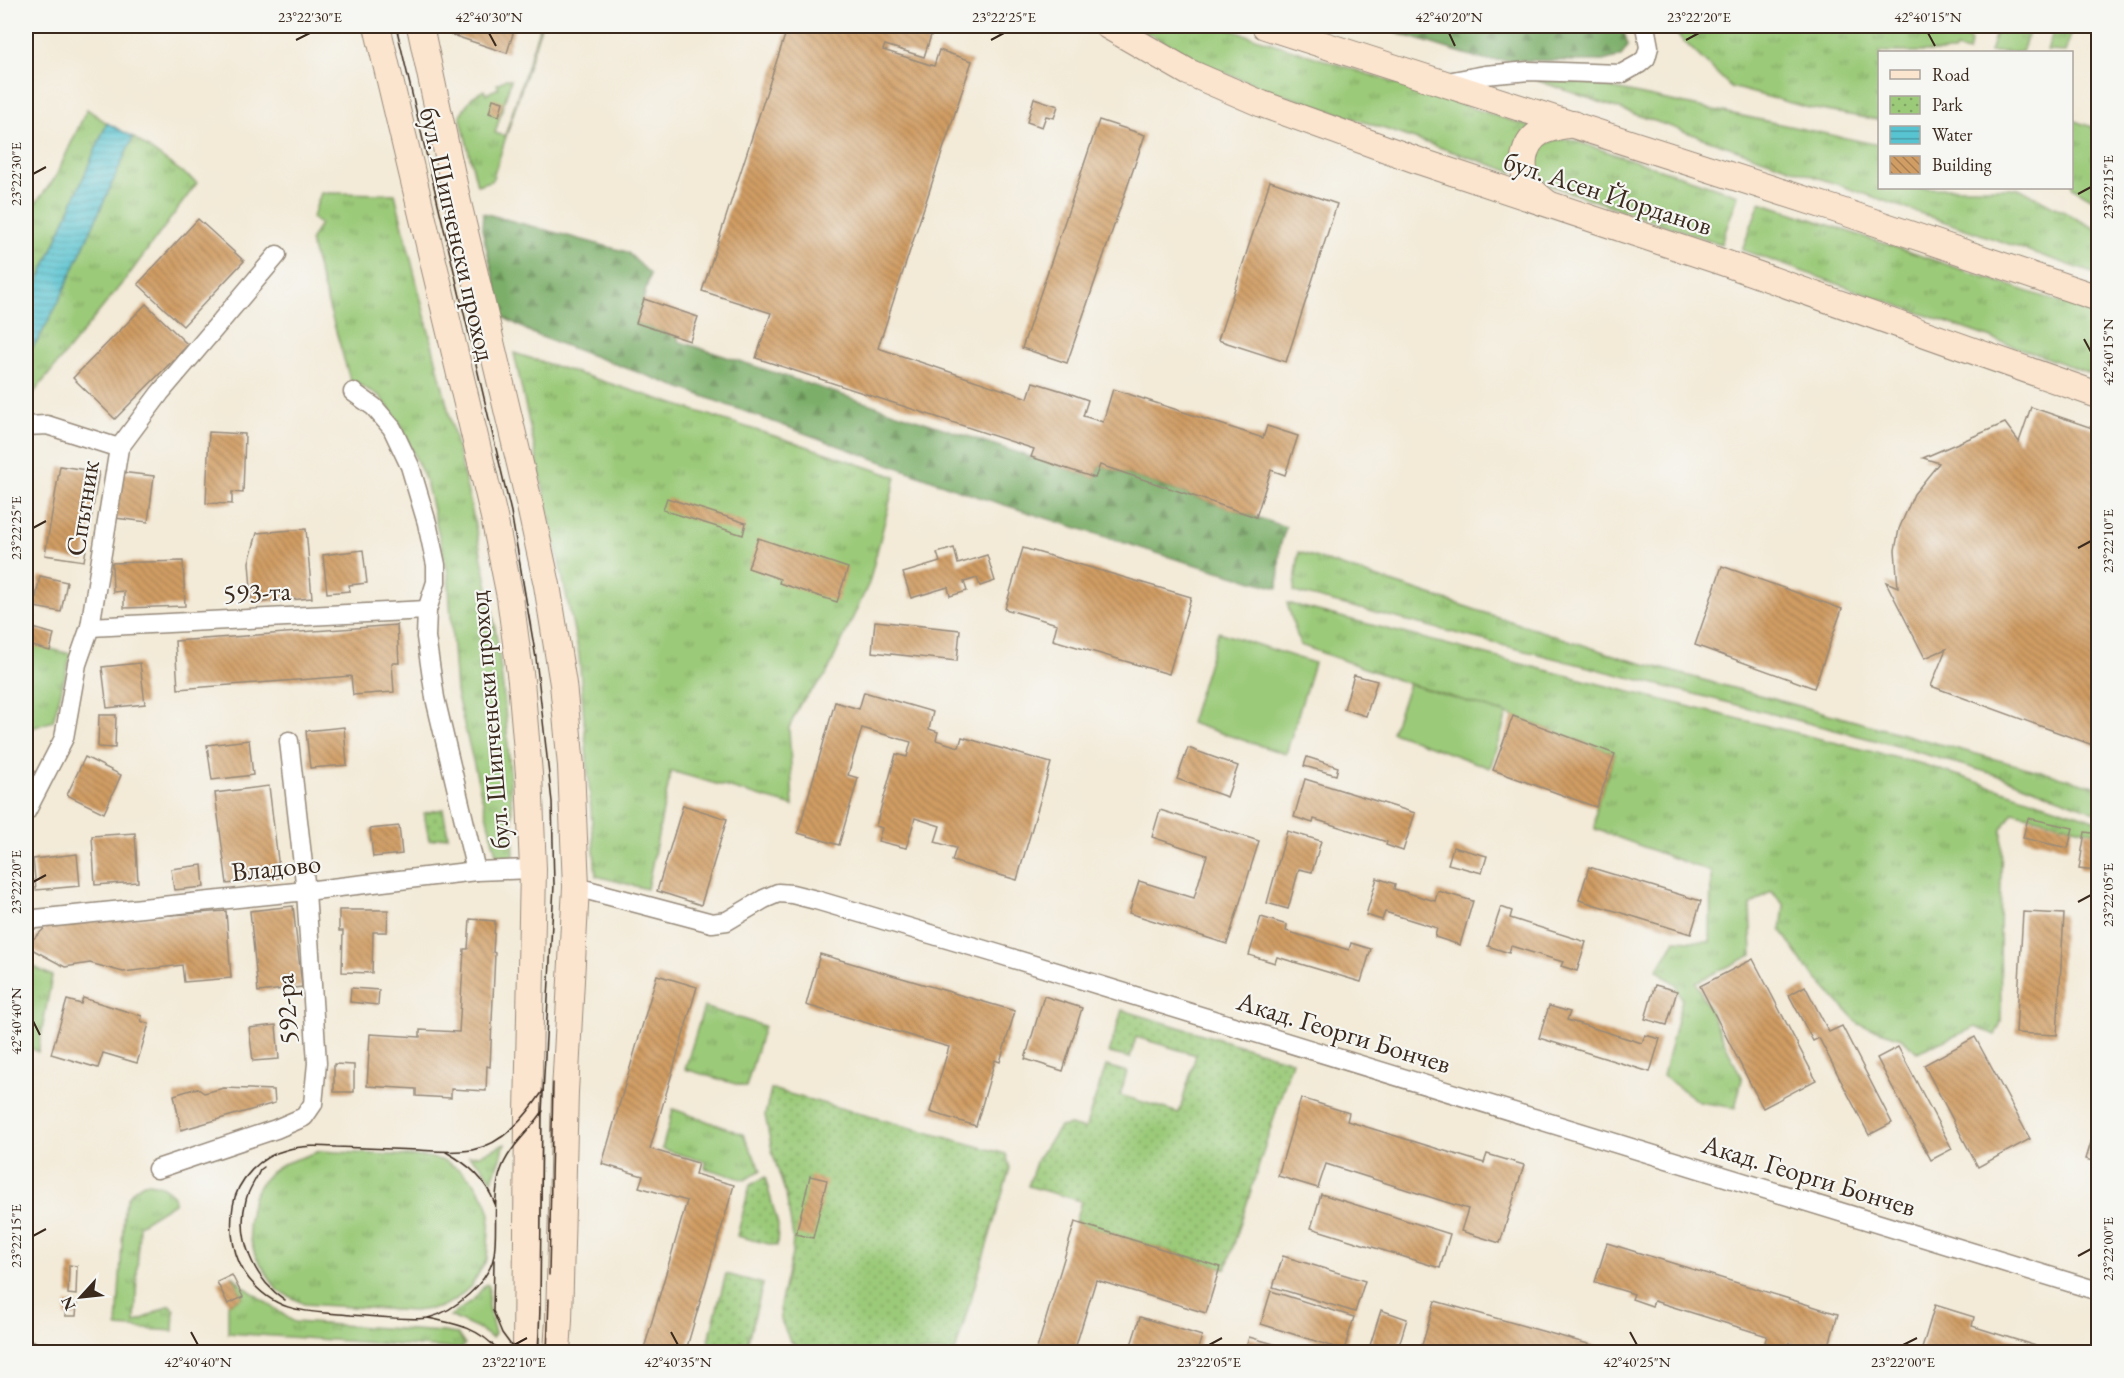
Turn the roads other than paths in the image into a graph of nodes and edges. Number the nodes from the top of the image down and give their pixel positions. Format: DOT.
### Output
graph roads {
  1 [pos="377,26"];
  2 [pos="420,26"];
  3 [pos="1108,26"];
  4 [pos="1265,26"];
  5 [pos="1645,26"];
  6 [pos="1483,85"];
  7 [pos="1574,124"];
  8 [pos="1548,204"];
  9 [pos="277,255"];
  10 [pos="2098,298"];
  11 [pos="353,392"];
  12 [pos="2098,395"];
  13 [pos="26,426"];
  14 [pos="119,448"];
  15 [pos="428,610"];
  16 [pos="90,627"];
  17 [pos="289,741"];
  18 [pos="26,812"];
  19 [pos="533,869"];
  20 [pos="476,871"];
  21 [pos="576,887"];
  22 [pos="306,891"];
  23 [pos="26,920"];
  24 [pos="157,1169"];
  25 [pos="2098,1291"];
  26 [pos="526,1353"];
  27 [pos="557,1353"];
  1 -- 19 [label="main road, бул. Шипченски проход"];
  2 -- 21 [label="main road, бул. Шипченски проход"];
  3 -- 8 [label="main road, бул. Асен Йорданов"];
  4 -- 6 [label="main road, бул. Асен Йорданов"];
  5 -- 6 [label="street"];
  6 -- 7 [label="main road, бул. Асен Йорданов"];
  7 -- 8 [label="main road"];
  7 -- 10 [label="main road, бул. Асен Йорданов"];
  8 -- 12 [label="main road, бул. Асен Йорданов"];
  9 -- 14 [label="street, Спътник"];
  11 -- 15 [label="street"];
  13 -- 14 [label="street"];
  14 -- 16 [label="street, Спътник"];
  15 -- 16 [label="street, 593-та"];
  15 -- 20 [label="street"];
  16 -- 18 [label="street, Спътник"];
  17 -- 22 [label="street, 592-ра"];
  19 -- 20 [label="street, Владово"];
  19 -- 26 [label="main road, бул. Шипченски проход"];
  20 -- 22 [label="street, Владово"];
  21 -- 25 [label="street, Акад. Георги Бончев"];
  21 -- 27 [label="main road, бул. Шипченски проход"];
  22 -- 23 [label="street, Владово"];
  22 -- 24 [label="street, 592-ра"];
}
